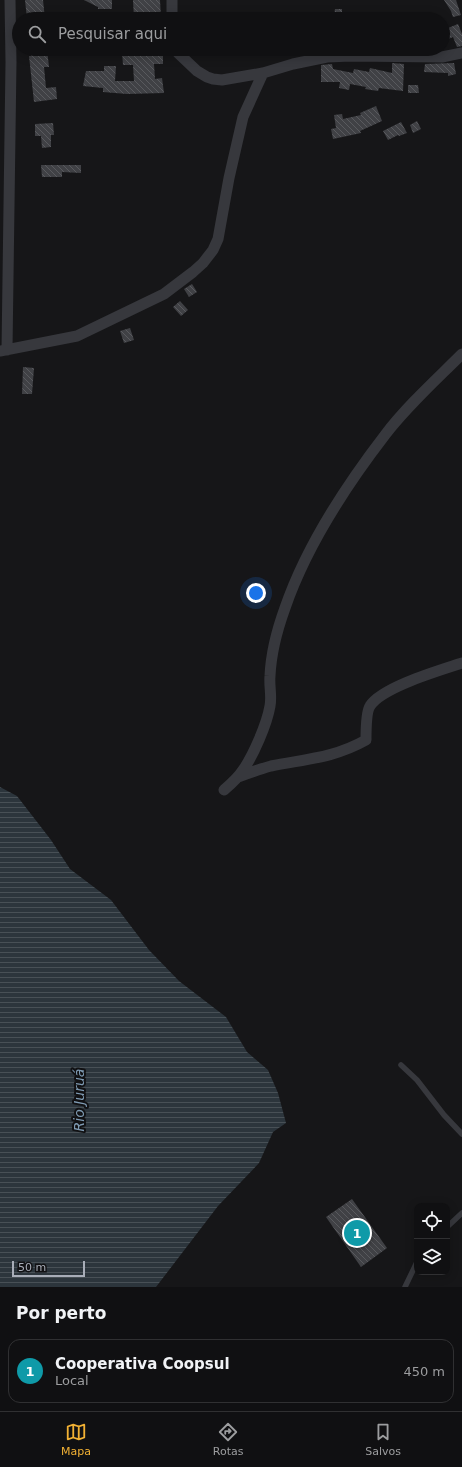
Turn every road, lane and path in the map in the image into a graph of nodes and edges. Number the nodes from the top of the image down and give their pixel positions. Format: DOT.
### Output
graph roads {
  1 [pos="10,0"];
  2 [pos="172,0"];
  3 [pos="172,12"];
  4 [pos="462,53"];
  5 [pos="450,55"];
  6 [pos="181,56"];
  7 [pos="351,56"];
  8 [pos="351,56"];
  9 [pos="447,56"];
  10 [pos="263,73"];
  11 [pos="4,350"];
  12 [pos="462,354"];
  13 [pos="462,663"];
  14 [pos="238,777"];
  15 [pos="224,790"];
  16 [pos="401,1065"];
  17 [pos="462,1134"];
  18 [pos="462,1213"];
  19 [pos="450,1224"];
  20 [pos="414,1268"];
  21 [pos="405,1287"];
  1 -- 11 [label="street"];
  2 -- 3 [label="street"];
  4 -- 5 [label="street"];
  6 -- 10 [label="street"];
  7 -- 10 [label="street"];
  8 -- 9 [label="street"];
  10 -- 11 [label="street"];
  12 -- 14 [label="street"];
  13 -- 14 [label="street"];
  14 -- 15 [label="street"];
  16 -- 17 [label="lane"];
  18 -- 19 [label="lane"];
  20 -- 21 [label="lane"];
}
